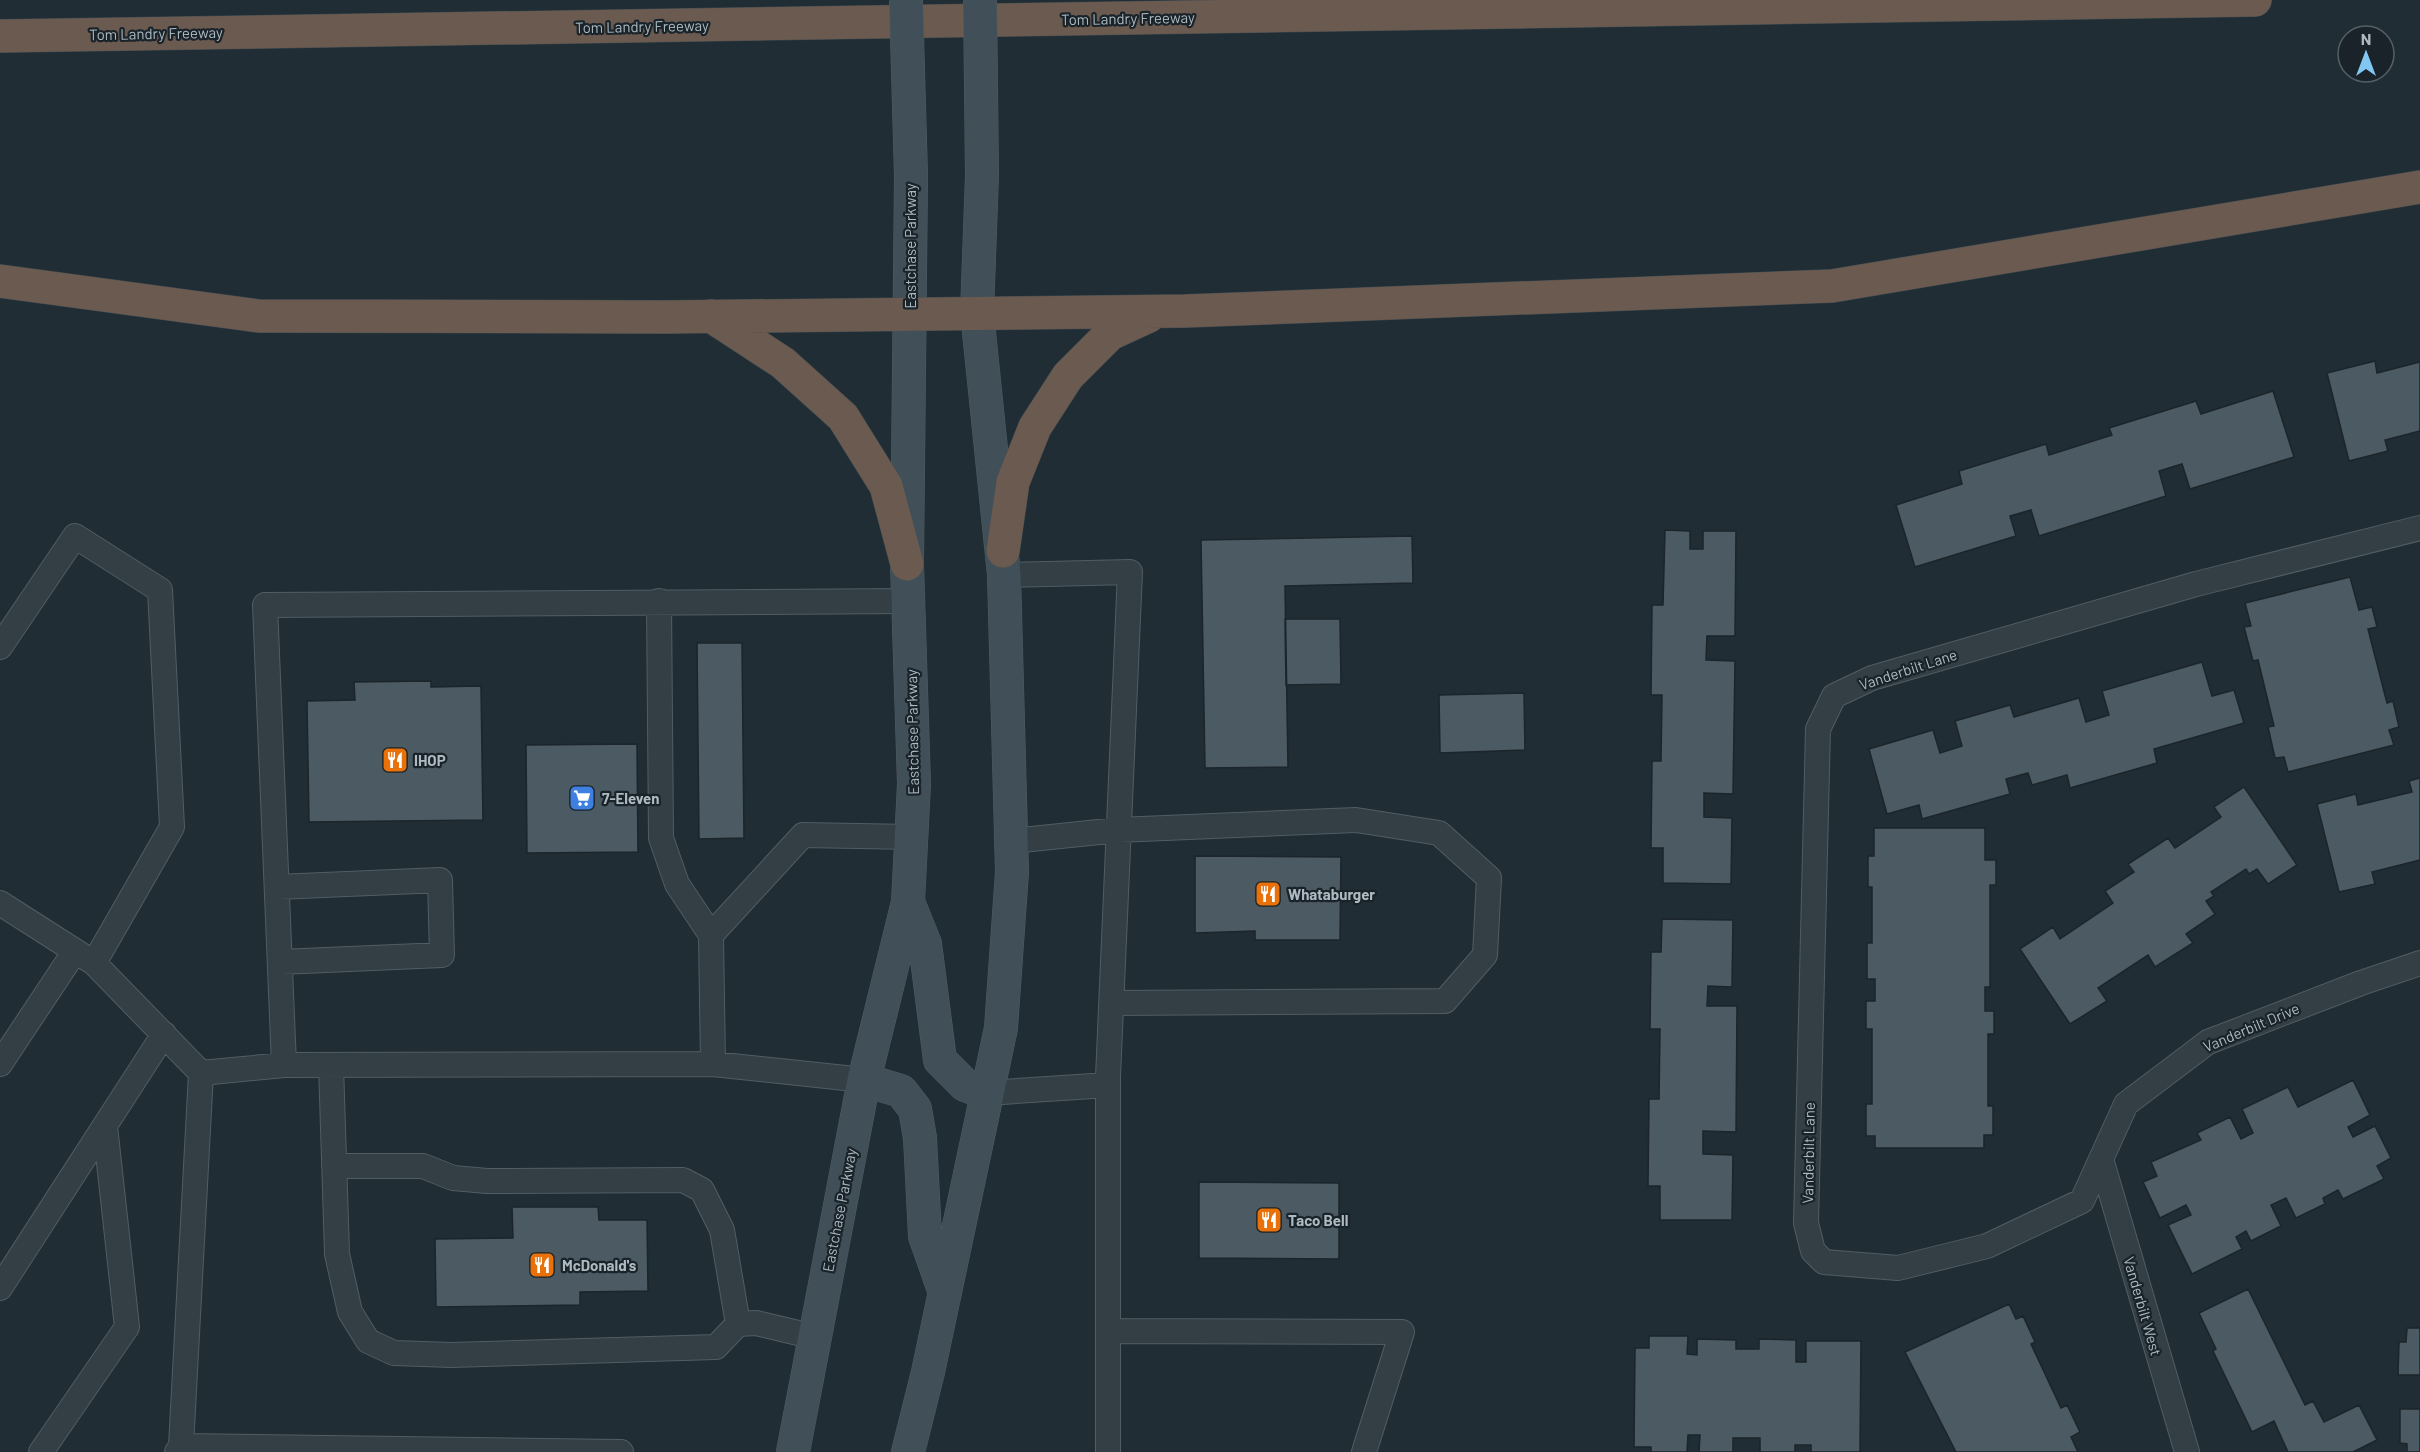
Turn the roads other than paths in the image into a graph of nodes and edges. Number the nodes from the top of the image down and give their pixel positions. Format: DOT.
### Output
graph roads {
  1 [pos="906,0"];
  2 [pos="980,0"];
  3 [pos="2255,0"];
  4 [pos="0,36"];
  5 [pos="2420,187"];
  6 [pos="0,281"];
  7 [pos="1163,310"];
  8 [pos="977,313"];
  9 [pos="910,314"];
  10 [pos="711,316"];
  11 [pos="2420,528"];
  12 [pos="1003,563"];
  13 [pos="907,564"];
  14 [pos="659,601"];
  15 [pos="908,601"];
  16 [pos="0,647"];
  17 [pos="1118,830"];
  18 [pos="912,837"];
  19 [pos="1012,841"];
  20 [pos="276,887"];
  21 [pos="908,902"];
  22 [pos="0,903"];
  23 [pos="711,935"];
  24 [pos="84,957"];
  25 [pos="280,962"];
  26 [pos="2420,963"];
  27 [pos="1112,1003"];
  28 [pos="164,1034"];
  29 [pos="0,1064"];
  30 [pos="713,1064"];
  31 [pos="284,1065"];
  32 [pos="331,1065"];
  33 [pos="201,1073"];
  34 [pos="864,1080"];
  35 [pos="1108,1085"];
  36 [pos="987,1093"];
  37 [pos="105,1126"];
  38 [pos="2101,1159"];
  39 [pos="334,1166"];
  40 [pos="1813,1251"];
  41 [pos="0,1288"];
  42 [pos="945,1293"];
  43 [pos="738,1324"];
  44 [pos="1108,1331"];
  45 [pos="815,1337"];
  46 [pos="179,1449"];
  47 [pos="257,1449"];
  48 [pos="41,1452"];
  49 [pos="620,1452"];
  50 [pos="794,1452"];
  51 [pos="908,1452"];
  52 [pos="1108,1452"];
  53 [pos="1364,1452"];
  54 [pos="2187,1452"];
  1 -- 9 [label="main road, Eastchase Parkway, bridge"];
  2 -- 8 [label="main road, bridge"];
  3 -- 4 [label="highway, Tom Landry Freeway"];
  5 -- 7 [label="highway"];
  6 -- 10 [label="highway"];
  7 -- 8 [label="highway"];
  7 -- 12 [label="highway"];
  8 -- 9 [label="highway"];
  8 -- 12 [label="main road"];
  9 -- 10 [label="highway"];
  9 -- 13 [label="main road, Eastchase Parkway"];
  10 -- 13 [label="highway"];
  11 -- 40 [label="lane, Vanderbilt Lane"];
  12 -- 17 [label="lane"];
  12 -- 19 [label="main road"];
  13 -- 15 [label="main road, Eastchase Parkway"];
  14 -- 15 [label="lane"];
  14 -- 20 [label="lane"];
  14 -- 23 [label="lane"];
  15 -- 18 [label="main road, Eastchase Parkway"];
  16 -- 24 [label="lane"];
  17 -- 19 [label="lane"];
  17 -- 27 [label="lane"];
  17 -- 27 [label="lane"];
  18 -- 21 [label="main road, Eastchase Parkway"];
  18 -- 23 [label="lane"];
  19 -- 36 [label="main road"];
  20 -- 25 [label="lane"];
  20 -- 25 [label="lane"];
  21 -- 34 [label="main road, Eastchase Parkway"];
  21 -- 36 [label="main road"];
  22 -- 24 [label="lane"];
  23 -- 30 [label="lane"];
  24 -- 28 [label="lane"];
  24 -- 29 [label="lane"];
  25 -- 31 [label="lane"];
  26 -- 38 [label="lane, Vanderbilt Drive"];
  27 -- 35 [label="lane"];
  28 -- 33 [label="lane"];
  28 -- 37 [label="lane"];
  30 -- 32 [label="lane"];
  30 -- 34 [label="lane"];
  31 -- 32 [label="lane"];
  31 -- 33 [label="lane"];
  32 -- 39 [label="lane"];
  33 -- 46 [label="lane"];
  34 -- 42 [label="main road"];
  34 -- 45 [label="main road, Eastchase Parkway"];
  35 -- 36 [label="lane"];
  35 -- 44 [label="lane"];
  36 -- 42 [label="main road"];
  37 -- 41 [label="lane"];
  37 -- 48 [label="lane"];
  38 -- 40 [label="lane, Vanderbilt Drive"];
  38 -- 54 [label="lane, Vanderbilt West"];
  39 -- 43 [label="lane"];
  39 -- 43 [label="lane"];
  42 -- 51 [label="main road"];
  43 -- 45 [label="lane"];
  44 -- 52 [label="lane"];
  44 -- 53 [label="lane"];
  45 -- 50 [label="main road, Eastchase Parkway"];
  46 -- 47 [label="lane"];
  47 -- 49 [label="lane"];
}
